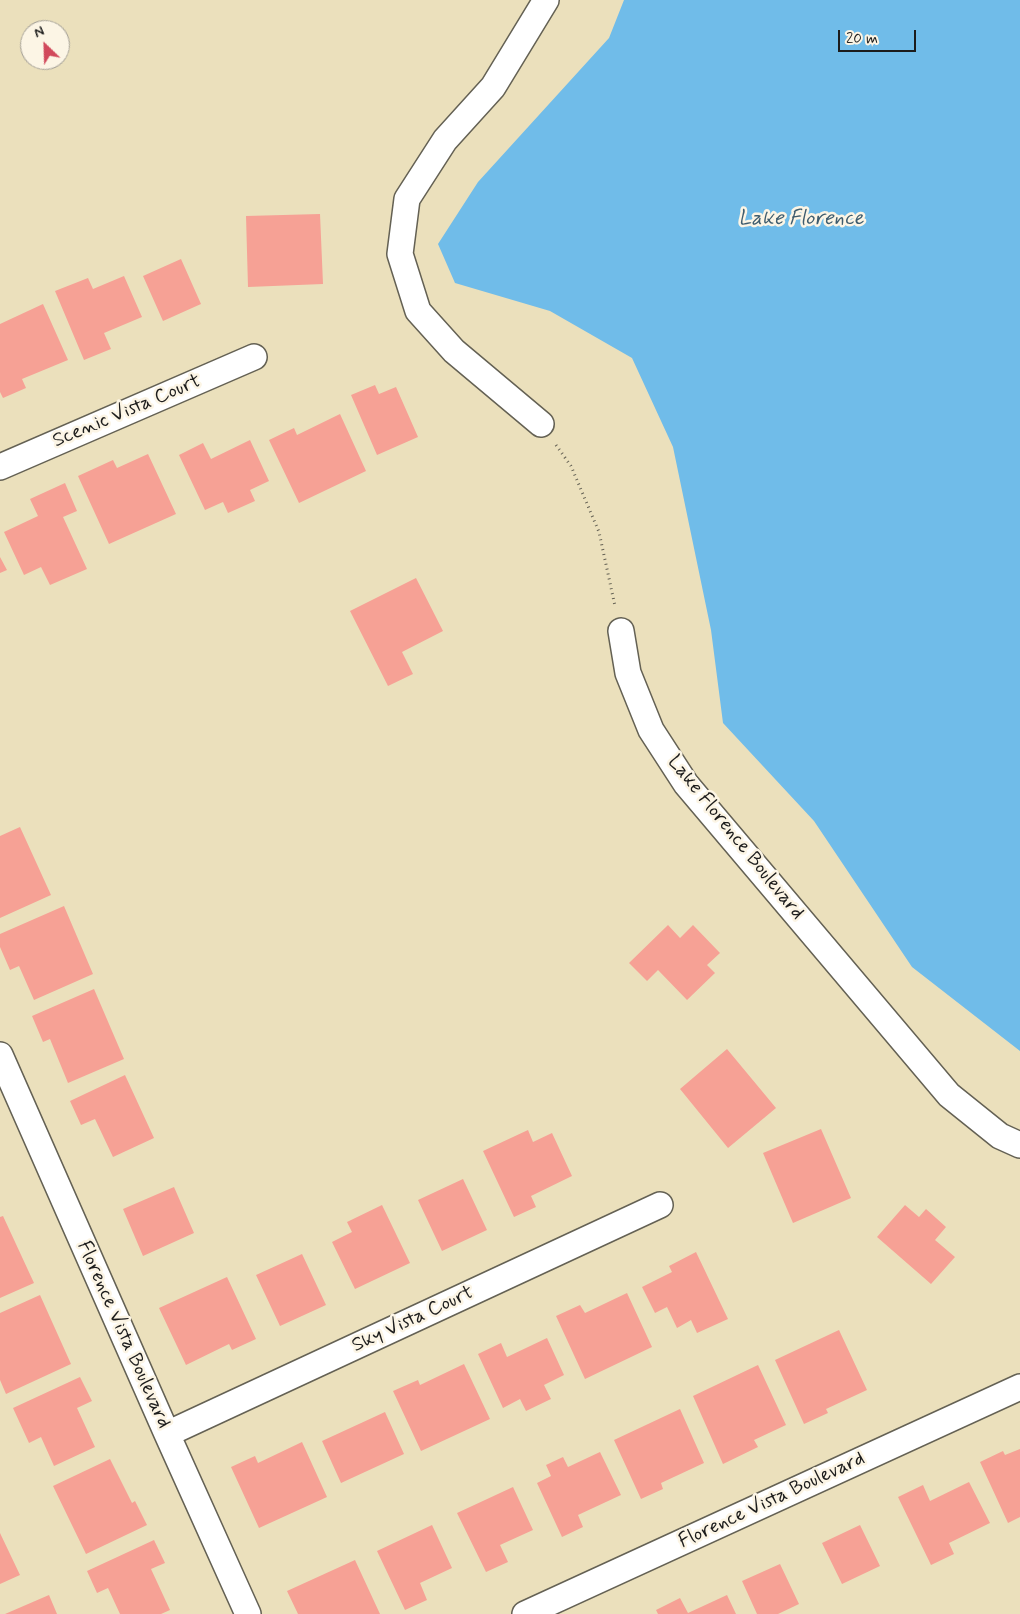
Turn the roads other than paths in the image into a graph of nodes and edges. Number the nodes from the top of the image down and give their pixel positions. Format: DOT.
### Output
graph roads {
  1 [pos="546,0"];
  2 [pos="254,357"];
  3 [pos="541,424"];
  4 [pos="0,467"];
  5 [pos="621,630"];
  6 [pos="0,1055"];
  7 [pos="1020,1146"];
  8 [pos="660,1205"];
  9 [pos="1020,1387"];
  10 [pos="166,1434"];
  11 [pos="248,1614"];
  12 [pos="525,1614"];
  1 -- 3 [label="street"];
  2 -- 4 [label="street, Scenic Vista Court"];
  5 -- 7 [label="street, Lake Florence Boulevard"];
  6 -- 10 [label="street, Florence Vista Boulevard"];
  8 -- 10 [label="street, Sky Vista Court"];
  9 -- 12 [label="street, Florence Vista Boulevard"];
  10 -- 11 [label="street, Florence Vista Boulevard"];
}
